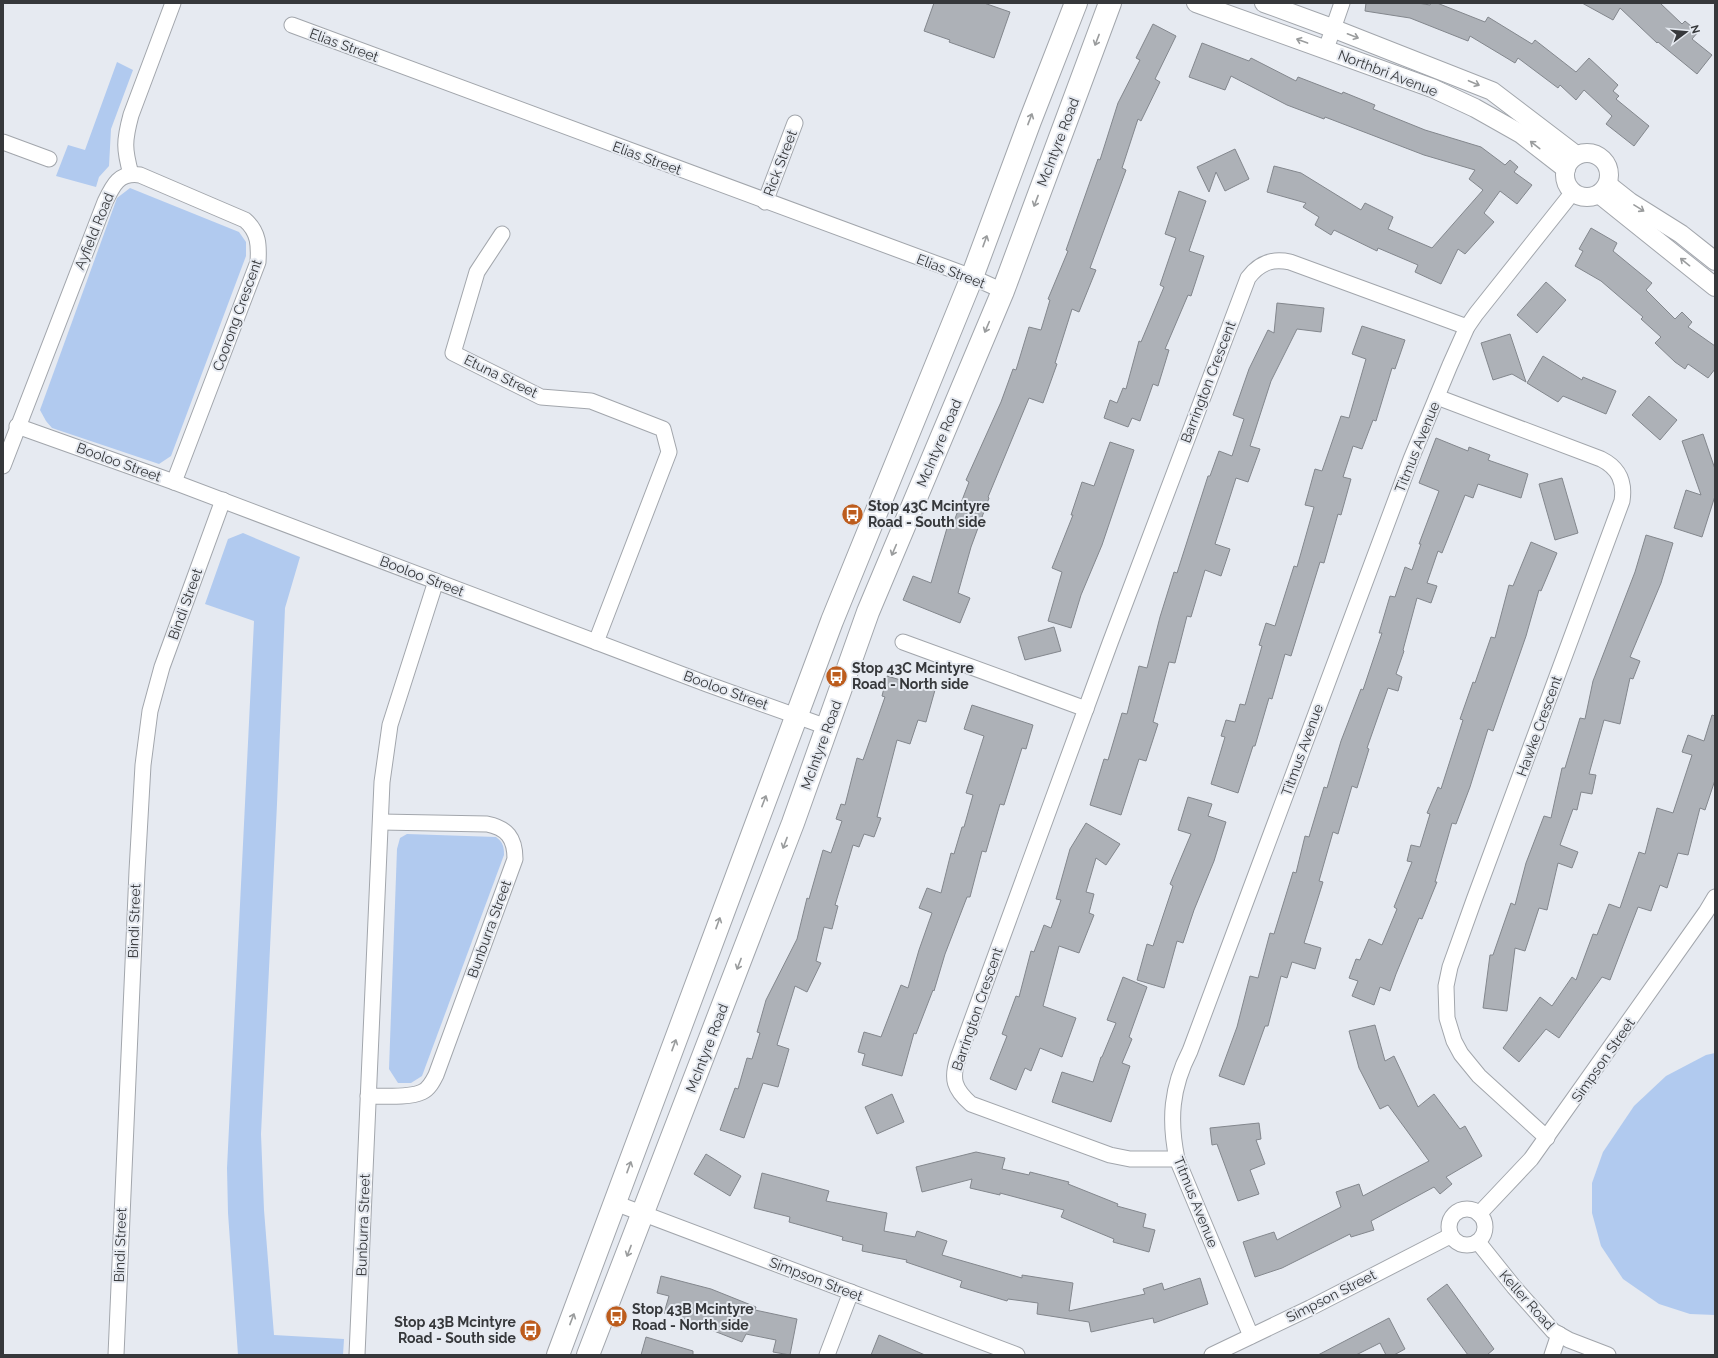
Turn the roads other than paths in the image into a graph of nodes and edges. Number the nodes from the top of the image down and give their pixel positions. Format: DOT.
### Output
graph roads {
  1 [pos="173,3"];
  2 [pos="1076,3"];
  3 [pos="1110,3"];
  4 [pos="1196,3"];
  5 [pos="1264,3"];
  6 [pos="1342,3"];
  7 [pos="292,25"];
  8 [pos="1332,28"];
  9 [pos="1326,49"];
  10 [pos="796,124"];
  11 [pos="3,142"];
  12 [pos="49,159"];
  13 [pos="1571,162"];
  14 [pos="131,174"];
  15 [pos="1603,189"];
  16 [pos="1573,192"];
  17 [pos="765,202"];
  18 [pos="502,234"];
  19 [pos="1715,261"];
  20 [pos="972,278"];
  21 [pos="1715,287"];
  22 [pos="1003,291"];
  23 [pos="1467,328"];
  24 [pos="1437,397"];
  25 [pos="17,426"];
  26 [pos="3,466"];
  27 [pos="174,482"];
  28 [pos="223,500"];
  29 [pos="436,581"];
  30 [pos="596,642"];
  31 [pos="903,642"];
  32 [pos="1086,709"];
  33 [pos="796,715"];
  34 [pos="827,727"];
  35 [pos="381,822"];
  36 [pos="1715,897"];
  37 [pos="368,1096"];
  38 [pos="1547,1138"];
  39 [pos="1177,1159"];
  40 [pos="615,1204"];
  41 [pos="1479,1214"];
  42 [pos="643,1215"];
  43 [pos="1450,1236"];
  44 [pos="1478,1242"];
  45 [pos="850,1292"];
  46 [pos="1560,1334"];
  47 [pos="1251,1336"];
  48 [pos="116,1355"];
  49 [pos="357,1355"];
  50 [pos="558,1355"];
  51 [pos="588,1355"];
  52 [pos="827,1355"];
  53 [pos="1017,1355"];
  54 [pos="1212,1355"];
  55 [pos="1552,1355"];
  56 [pos="1608,1355"];
  1 -- 14 [label="street"];
  20 -- 2 [label="main road, one-way"];
  3 -- 22 [label="main road, McIntyre Road, one-way"];
  9 -- 4 [label="street, Northbri Avenue, one-way"];
  5 -- 8 [label="street, Northbri Avenue"];
  6 -- 8 [label="street"];
  7 -- 17 [label="street, Elias Street"];
  8 -- 9 [label="street"];
  8 -- 13 [label="street, Northbri Avenue, one-way"];
  13 -- 9 [label="street, Northbri Avenue, one-way"];
  10 -- 17 [label="street, Rick Street"];
  11 -- 12 [label="street"];
  13 -- 15 [label="street"];
  13 -- 16 [label="street"];
  14 -- 25 [label="street, Ayfield Road"];
  14 -- 27 [label="street, Coorong Crescent"];
  15 -- 16 [label="street"];
  15 -- 19 [label="street, one-way"];
  21 -- 15 [label="street, one-way"];
  16 -- 23 [label="street, Titmus Avenue"];
  17 -- 20 [label="street, Elias Street"];
  18 -- 30 [label="street, Etuna Street"];
  20 -- 22 [label="street, Elias Street"];
  20 -- 33 [label="main road"];
  22 -- 34 [label="main road, McIntyre Road, one-way"];
  23 -- 24 [label="street, Titmus Avenue"];
  23 -- 32 [label="street, Barrington Crescent"];
  24 -- 38 [label="street, Hawke Crescent"];
  24 -- 39 [label="street, Titmus Avenue"];
  25 -- 26 [label="street, Ayfield Road"];
  25 -- 27 [label="street, Booloo Street"];
  27 -- 28 [label="street, Booloo Street"];
  28 -- 29 [label="street, Booloo Street"];
  28 -- 48 [label="street, Bindi Street"];
  29 -- 30 [label="street, Booloo Street"];
  29 -- 35 [label="street, Bunburra Street"];
  30 -- 33 [label="street, Booloo Street"];
  31 -- 32 [label="street"];
  32 -- 39 [label="street, Barrington Crescent"];
  33 -- 34 [label="street, Booloo Street"];
  40 -- 33 [label="main road, one-way"];
  34 -- 42 [label="main road, McIntyre Road, one-way"];
  35 -- 37 [label="street, Bunburra Street"];
  35 -- 37 [label="street, Bunburra Street"];
  36 -- 38 [label="street, Simpson Street"];
  37 -- 49 [label="street, Bunburra Street"];
  38 -- 41 [label="street, Simpson Street"];
  39 -- 47 [label="street, Titmus Avenue"];
  40 -- 42 [label="street, Simpson Street"];
  50 -- 40 [label="main road, one-way"];
  41 -- 43 [label="street"];
  41 -- 44 [label="street"];
  42 -- 45 [label="street, Simpson Street"];
  42 -- 51 [label="main road, McIntyre Road, one-way"];
  43 -- 44 [label="street"];
  43 -- 47 [label="street, Simpson Street"];
  44 -- 46 [label="street, Keller Road"];
  45 -- 52 [label="street"];
  45 -- 53 [label="street, Simpson Street"];
  46 -- 55 [label="street"];
  46 -- 56 [label="street, Keller Road"];
  47 -- 54 [label="street, Simpson Street"];
}
